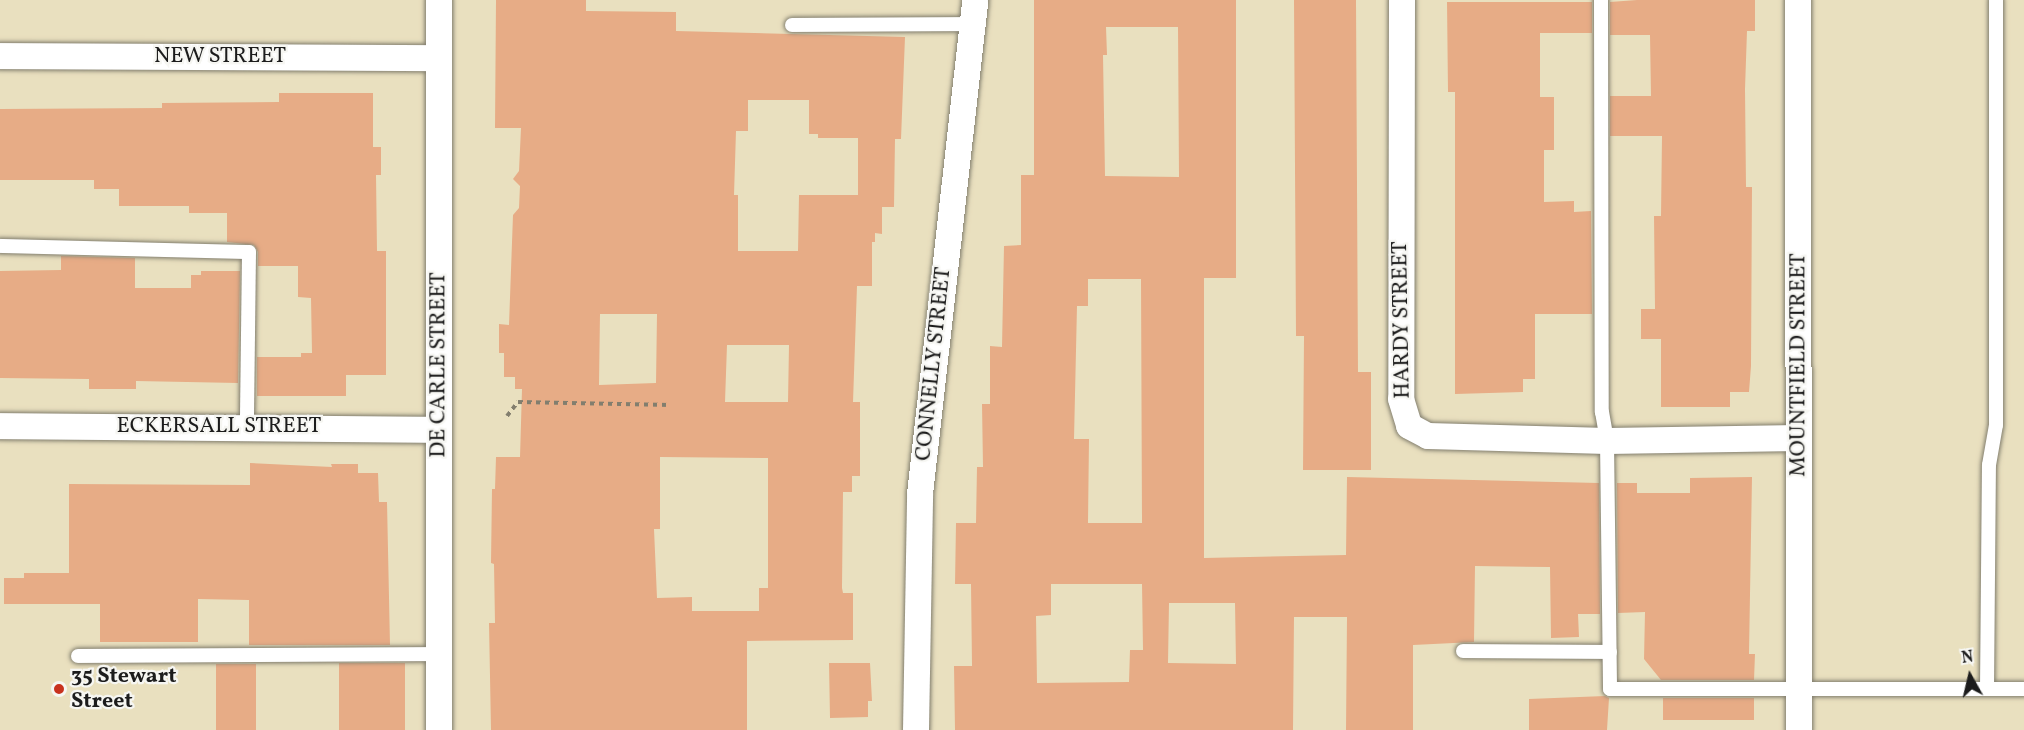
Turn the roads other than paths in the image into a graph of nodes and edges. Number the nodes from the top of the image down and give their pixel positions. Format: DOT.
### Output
graph roads {
  1 [pos="439,0"];
  2 [pos="1402,0"];
  3 [pos="1601,0"];
  4 [pos="1798,0"];
  5 [pos="1996,0"];
  6 [pos="974,12"];
  7 [pos="792,25"];
  8 [pos="0,56"];
  9 [pos="439,58"];
  10 [pos="0,246"];
  11 [pos="0,426"];
  12 [pos="247,427"];
  13 [pos="439,429"];
  14 [pos="1799,438"];
  15 [pos="1607,441"];
  16 [pos="1463,651"];
  17 [pos="1610,651"];
  18 [pos="440,654"];
  19 [pos="78,656"];
  20 [pos="1799,689"];
  21 [pos="1987,689"];
  22 [pos="2024,689"];
  23 [pos="439,730"];
  24 [pos="916,730"];
  25 [pos="1799,730"];
  1 -- 9 [label="street, DE CARLE STREET"];
  2 -- 15 [label="street, HARDY STREET"];
  3 -- 15 [label="lane"];
  4 -- 14 [label="street, MOUNTFIELD STREET"];
  5 -- 21 [label="lane"];
  6 -- 7 [label="lane"];
  6 -- 24 [label="street, CONNELLY STREET"];
  8 -- 9 [label="street, NEW STREET"];
  9 -- 13 [label="street, DE CARLE STREET"];
  10 -- 12 [label="lane"];
  11 -- 12 [label="street, ECKERSALL STREET"];
  12 -- 13 [label="street, ECKERSALL STREET"];
  13 -- 18 [label="street, DE CARLE STREET"];
  14 -- 15 [label="street, HARDY STREET"];
  14 -- 20 [label="street, MOUNTFIELD STREET"];
  15 -- 17 [label="lane"];
  16 -- 17 [label="lane"];
  17 -- 20 [label="lane"];
  18 -- 19 [label="lane"];
  18 -- 23 [label="street, DE CARLE STREET"];
  20 -- 21 [label="lane"];
  20 -- 25 [label="street, MOUNTFIELD STREET"];
  21 -- 22 [label="lane"];
}
